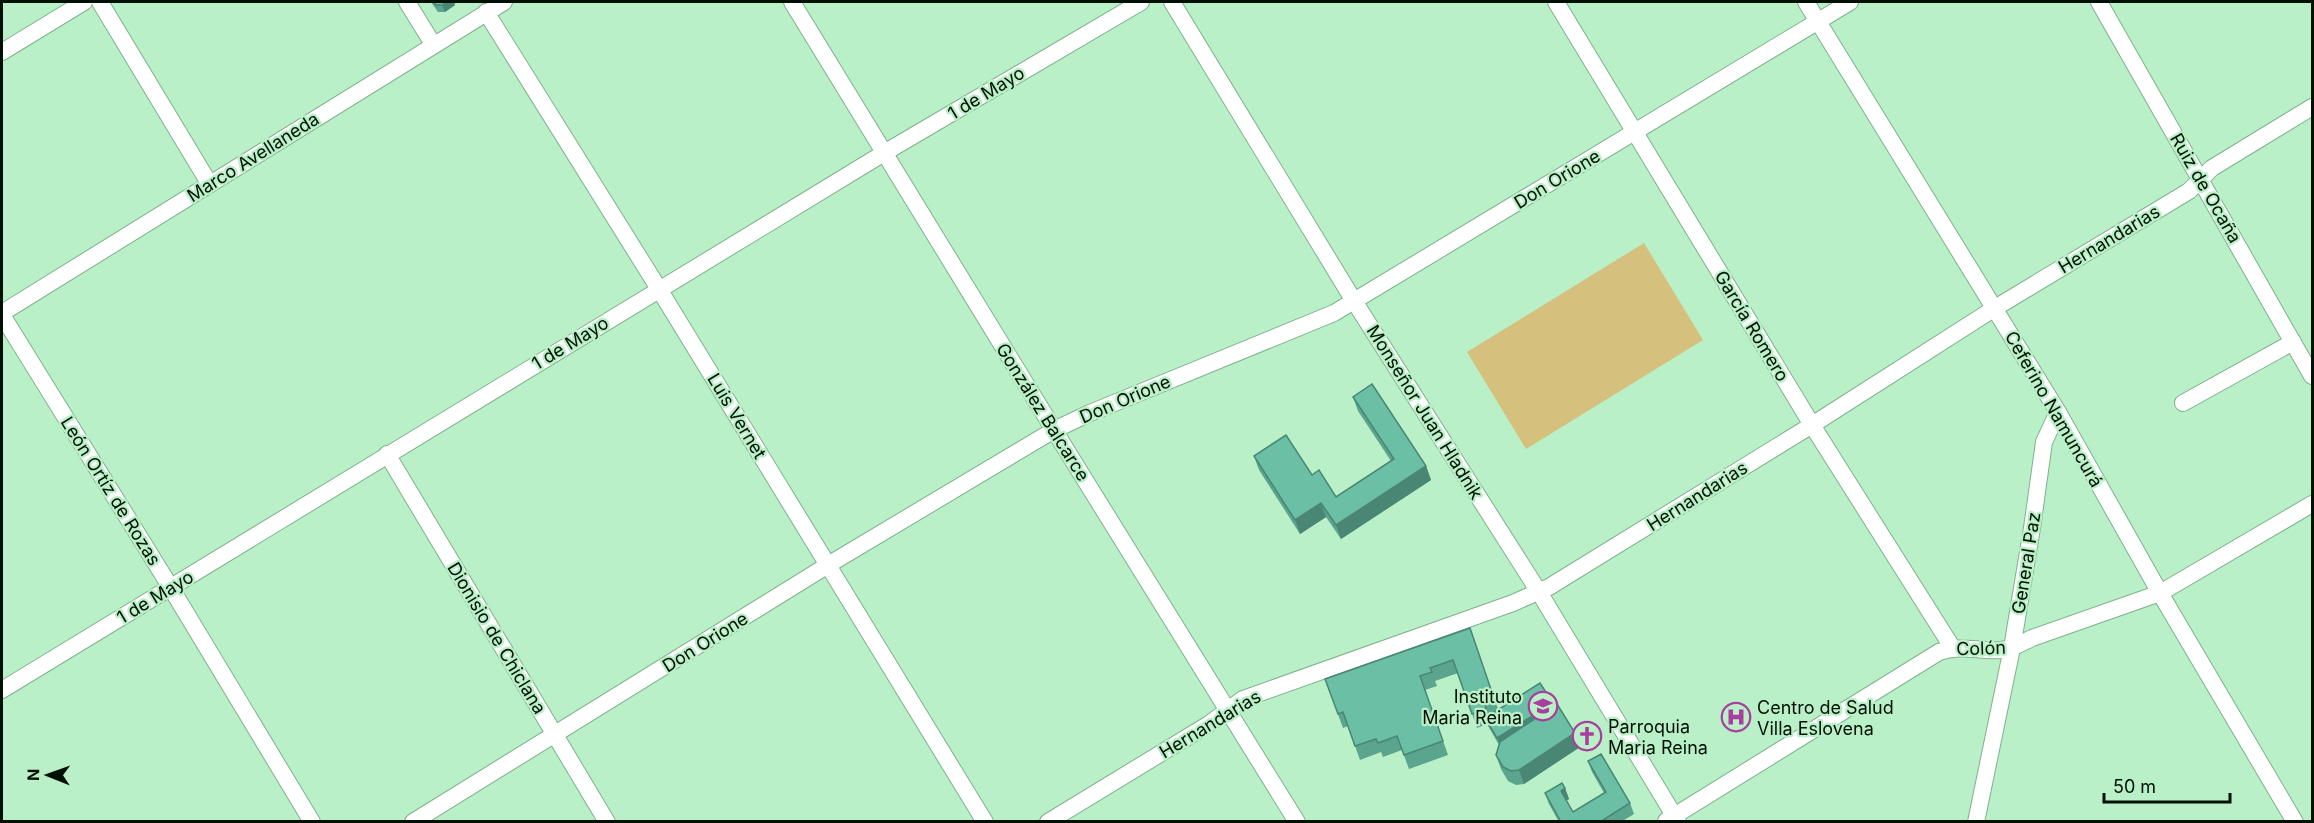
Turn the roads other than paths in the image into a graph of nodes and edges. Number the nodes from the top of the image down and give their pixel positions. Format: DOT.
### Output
graph roads {
  1 [pos="84,2"];
  2 [pos="100,2"];
  3 [pos="407,2"];
  4 [pos="504,2"];
  5 [pos="792,2"];
  6 [pos="1141,2"];
  7 [pos="1172,2"];
  8 [pos="1556,2"];
  9 [pos="1806,2"];
  10 [pos="1850,2"];
  11 [pos="2098,2"];
  12 [pos="486,12"];
  13 [pos="1817,21"];
  14 [pos="433,45"];
  15 [pos="2,52"];
  16 [pos="2313,107"];
  17 [pos="1635,132"];
  18 [pos="884,153"];
  19 [pos="2201,179"];
  20 [pos="209,183"];
  21 [pos="659,289"];
  22 [pos="1354,301"];
  23 [pos="1995,308"];
  24 [pos="2,314"];
  25 [pos="2293,342"];
  26 [pos="2313,376"];
  27 [pos="2183,403"];
  28 [pos="2058,412"];
  29 [pos="1812,425"];
  30 [pos="1054,430"];
  31 [pos="387,454"];
  32 [pos="2313,504"];
  33 [pos="828,565"];
  34 [pos="171,588"];
  35 [pos="1539,592"];
  36 [pos="2160,593"];
  37 [pos="1952,647"];
  38 [pos="2012,648"];
  39 [pos="2,690"];
  40 [pos="1228,710"];
  41 [pos="554,735"];
  42 [pos="1672,820"];
  43 [pos="312,822"];
  44 [pos="413,822"];
  45 [pos="608,822"];
  46 [pos="985,822"];
  47 [pos="1048,822"];
  48 [pos="1297,822"];
  49 [pos="1976,822"];
  50 [pos="2295,822"];
  1 -- 15 [label="street"];
  2 -- 20 [label="street"];
  3 -- 14 [label="street"];
  4 -- 12 [label="street, Marco Avellaneda"];
  5 -- 18 [label="street, González Balcarce"];
  6 -- 18 [label="street, 1 de Mayo"];
  7 -- 22 [label="street, Monseñor Juan Hladnik"];
  8 -- 17 [label="street, García Romero"];
  9 -- 13 [label="street, Ceferino Namuncurá"];
  10 -- 13 [label="street, Don Orione"];
  11 -- 19 [label="street, Ruiz de Ocaña"];
  12 -- 14 [label="street, Marco Avellaneda"];
  12 -- 21 [label="street, Luis Vernet"];
  13 -- 17 [label="street, Don Orione"];
  13 -- 23 [label="street, Ceferino Namuncurá"];
  14 -- 20 [label="street, Marco Avellaneda"];
  16 -- 19 [label="street, Hernandarias"];
  17 -- 22 [label="street, Don Orione"];
  17 -- 29 [label="street, García Romero"];
  18 -- 21 [label="street, 1 de Mayo"];
  18 -- 30 [label="street, González Balcarce"];
  19 -- 23 [label="street, Hernandarias"];
  19 -- 25 [label="street, Ruiz de Ocaña"];
  20 -- 24 [label="street, Marco Avellaneda"];
  21 -- 31 [label="street, 1 de Mayo"];
  21 -- 33 [label="street, Luis Vernet"];
  22 -- 30 [label="street, Don Orione"];
  22 -- 35 [label="street, Monseñor Juan Hladnik"];
  23 -- 28 [label="street, Ceferino Namuncurá"];
  23 -- 29 [label="street, Hernandarias"];
  24 -- 34 [label="street, León Ortíz de Rozas"];
  25 -- 26 [label="street, Ruiz de Ocaña"];
  25 -- 27 [label="street"];
  28 -- 36 [label="street, Ceferino Namuncurá"];
  28 -- 38 [label="street, General Paz"];
  29 -- 35 [label="street, Hernandarias"];
  29 -- 37 [label="street, García Romero"];
  30 -- 33 [label="street, Don Orione"];
  30 -- 40 [label="street, González Balcarce"];
  31 -- 34 [label="street, 1 de Mayo"];
  31 -- 41 [label="street, Dionisio de Chiclana"];
  32 -- 36 [label="street, Colón"];
  33 -- 41 [label="street, Don Orione"];
  33 -- 46 [label="street, Luis Vernet"];
  34 -- 39 [label="street, 1 de Mayo"];
  34 -- 43 [label="street, León Ortíz de Rozas"];
  35 -- 40 [label="street, Hernandarias"];
  35 -- 42 [label="street, Monseñor Juan Hladnik"];
  36 -- 38 [label="street, Colón"];
  36 -- 50 [label="street, Ceferino Namuncurá"];
  37 -- 38 [label="street, Colón"];
  37 -- 42 [label="street, Colón"];
  38 -- 49 [label="street, General Paz"];
  40 -- 47 [label="street, Hernandarias"];
  40 -- 48 [label="street, González Balcarce"];
  41 -- 44 [label="street, Don Orione"];
  41 -- 45 [label="street, Dionisio de Chiclana"];
}
